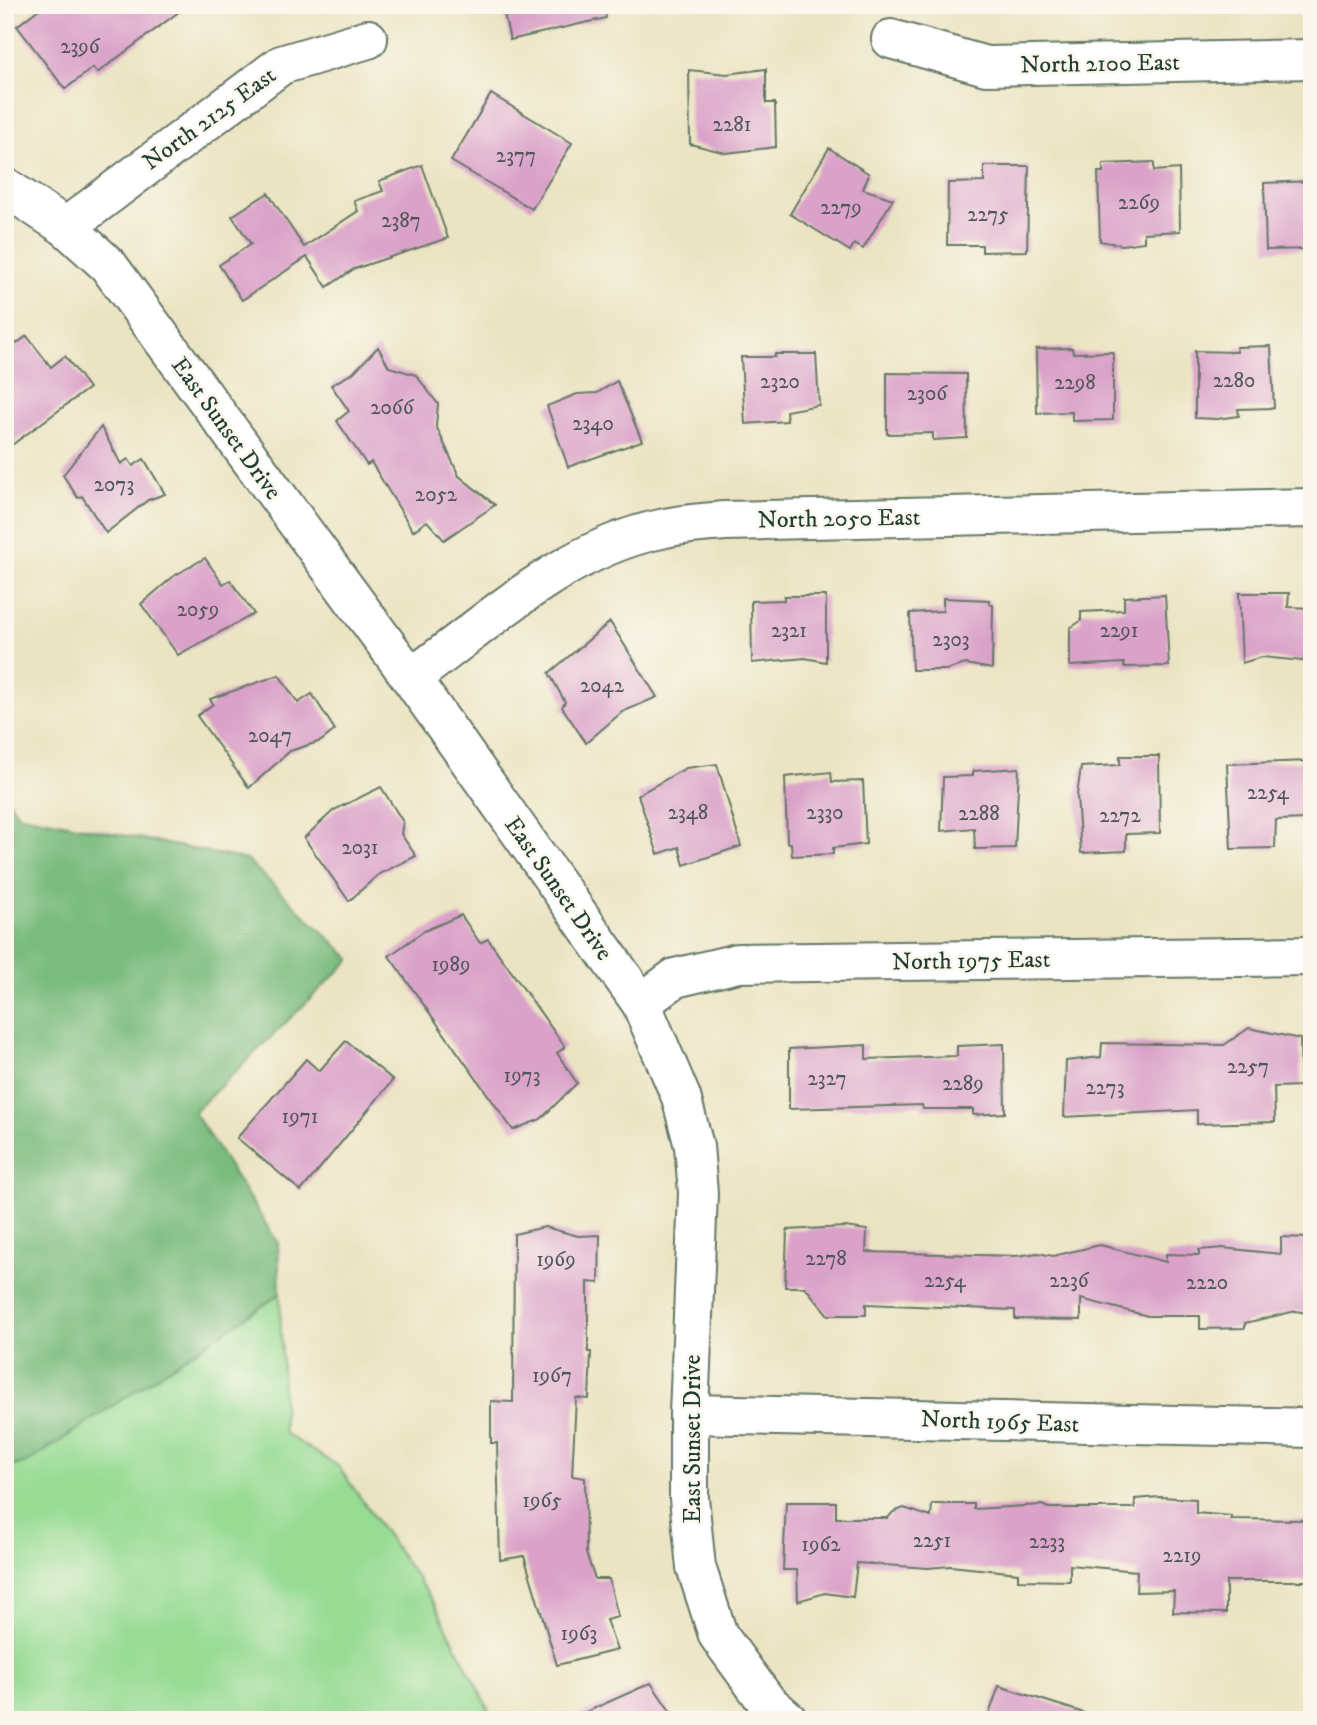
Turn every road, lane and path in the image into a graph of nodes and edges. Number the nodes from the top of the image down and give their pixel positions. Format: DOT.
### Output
graph roads {
  1 [pos="368,39"];
  2 [pos="891,40"];
  3 [pos="1312,60"];
  4 [pos="5,187"];
  5 [pos="66,227"];
  6 [pos="1312,508"];
  7 [pos="411,678"];
  8 [pos="1312,956"];
  9 [pos="641,1003"];
  10 [pos="689,1414"];
  11 [pos="1312,1429"];
  12 [pos="788,1720"];
  1 -- 5 [label="street, North 2125 East"];
  2 -- 3 [label="street, North 2100 East"];
  4 -- 5 [label="street, East Sunset Drive"];
  5 -- 7 [label="street, East Sunset Drive"];
  6 -- 7 [label="street, North 2050 East"];
  7 -- 9 [label="street, East Sunset Drive"];
  8 -- 9 [label="street, North 1975 East"];
  9 -- 10 [label="street, East Sunset Drive"];
  10 -- 11 [label="street, North 1965 East"];
  10 -- 12 [label="street, East Sunset Drive"];
}
